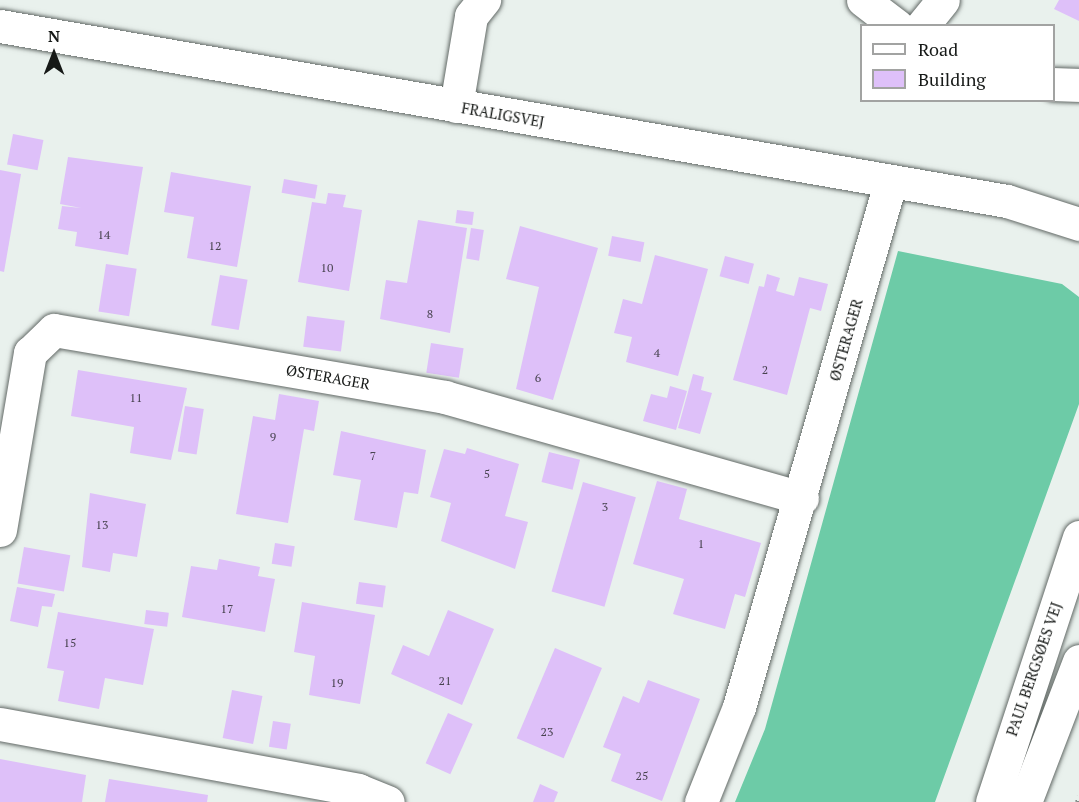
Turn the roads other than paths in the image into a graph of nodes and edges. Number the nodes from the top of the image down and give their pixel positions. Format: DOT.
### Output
graph roads {
  1 [pos="484,0"];
  2 [pos="863,0"];
  3 [pos="943,0"];
  4 [pos="894,24"];
  5 [pos="924,24"];
  6 [pos="0,26"];
  7 [pos="1055,84"];
  8 [pos="1079,85"];
  9 [pos="456,106"];
  10 [pos="890,183"];
  11 [pos="1079,200"];
  12 [pos="1007,201"];
  13 [pos="1079,224"];
  14 [pos="802,498"];
  15 [pos="0,530"];
  16 [pos="1079,537"];
  17 [pos="1079,661"];
  18 [pos="0,724"];
  19 [pos="388,802"];
  20 [pos="701,802"];
  21 [pos="992,802"];
  22 [pos="1025,802"];
  1 -- 9 [label="street"];
  2 -- 4 [label="street"];
  3 -- 5 [label="street"];
  6 -- 9 [label="street, FRALIGSVEJ"];
  7 -- 8 [label="street"];
  9 -- 10 [label="street, FRALIGSVEJ"];
  10 -- 12 [label="street, FRALIGSVEJ"];
  10 -- 14 [label="street, ØSTERAGER"];
  11 -- 12 [label="street, FRALIGSVEJ"];
  12 -- 13 [label="street, FRALIGSVEJ"];
  14 -- 15 [label="street, ØSTERAGER"];
  14 -- 20 [label="street, ØSTERAGER"];
  16 -- 21 [label="street, PAUL BERGSØES VEJ"];
  17 -- 22 [label="street"];
  18 -- 19 [label="street"];
}
